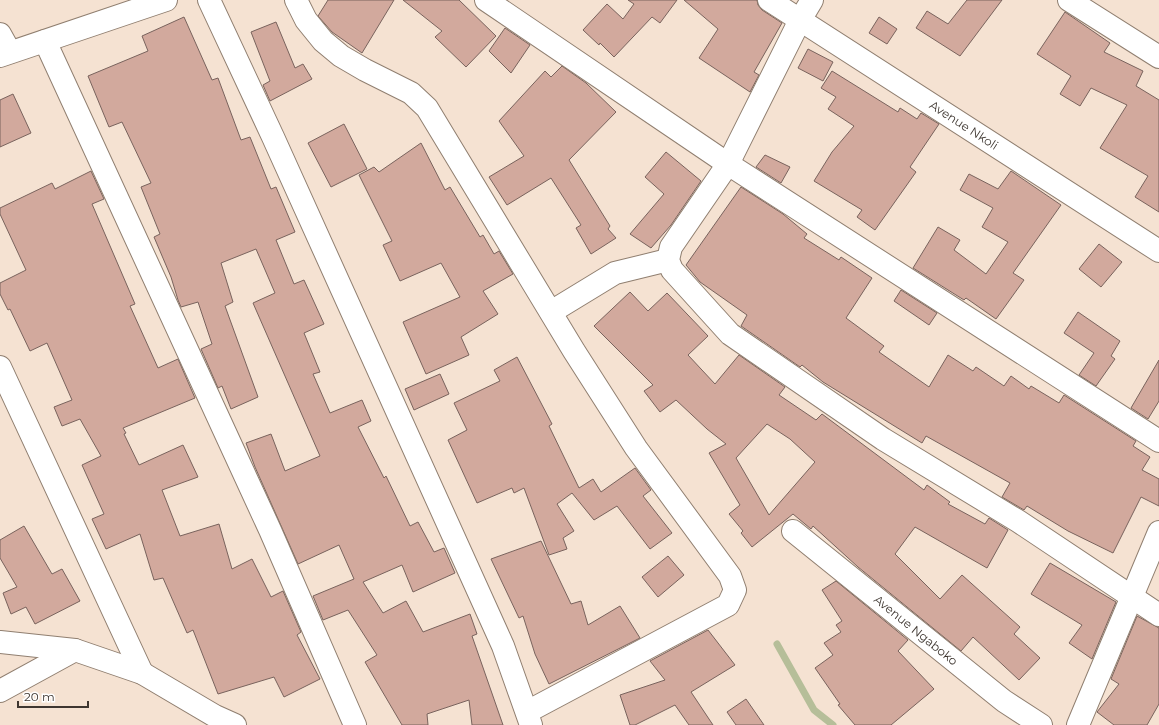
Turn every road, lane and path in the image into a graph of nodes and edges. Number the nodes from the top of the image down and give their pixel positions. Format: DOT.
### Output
graph roads {
  1 [pos="166,0"];
  2 [pos="209,0"];
  3 [pos="296,0"];
  4 [pos="486,0"];
  5 [pos="769,0"];
  6 [pos="812,0"];
  7 [pos="1069,0"];
  8 [pos="800,20"];
  9 [pos="45,41"];
  10 [pos="3,47"];
  11 [pos="1159,57"];
  12 [pos="728,164"];
  13 [pos="1159,251"];
  14 [pos="668,260"];
  15 [pos="551,312"];
  16 [pos="0,367"];
  17 [pos="1159,441"];
  18 [pos="793,531"];
  19 [pos="1159,532"];
  20 [pos="1131,596"];
  21 [pos="1159,615"];
  22 [pos="0,642"];
  23 [pos="75,650"];
  24 [pos="142,673"];
  25 [pos="0,691"];
  26 [pos="529,718"];
  27 [pos="235,725"];
  28 [pos="355,725"];
  29 [pos="1041,725"];
  30 [pos="1078,725"];
  1 -- 9 [label="street"];
  2 -- 26 [label="street"];
  3 -- 15 [label="street"];
  4 -- 12 [label="street"];
  5 -- 8 [label="street, Avenue Nkoli"];
  6 -- 8 [label="street"];
  7 -- 11 [label="street"];
  8 -- 12 [label="street"];
  8 -- 13 [label="street, Avenue Nkoli"];
  9 -- 10 [label="street"];
  9 -- 28 [label="street"];
  12 -- 14 [label="street"];
  12 -- 17 [label="street"];
  14 -- 15 [label="street"];
  14 -- 20 [label="street"];
  15 -- 26 [label="street"];
  16 -- 24 [label="street"];
  18 -- 29 [label="street, Avenue Ngaboko"];
  19 -- 20 [label="street"];
  20 -- 21 [label="street"];
  20 -- 30 [label="street"];
  22 -- 23 [label="street"];
  23 -- 24 [label="street"];
  23 -- 25 [label="street"];
  24 -- 27 [label="street"];
}
